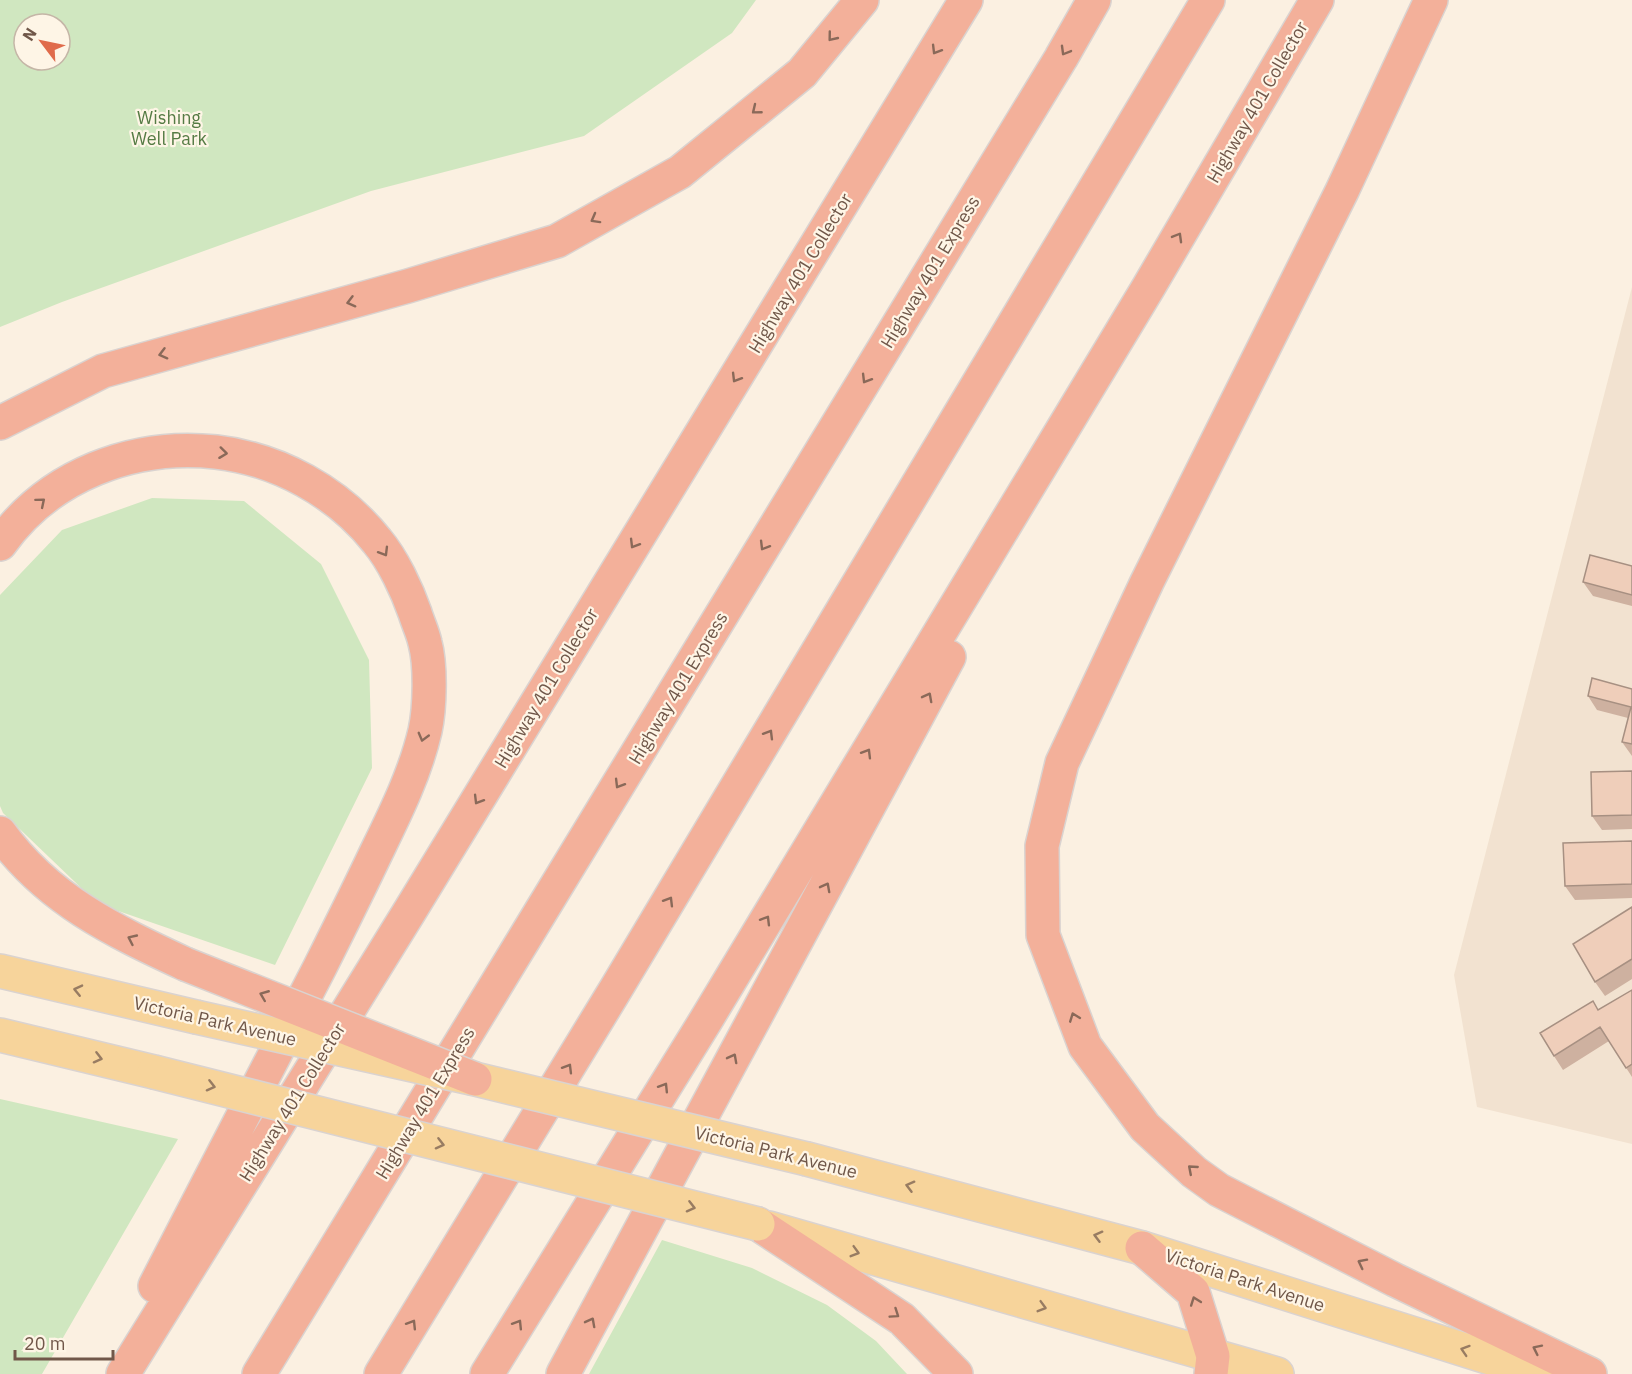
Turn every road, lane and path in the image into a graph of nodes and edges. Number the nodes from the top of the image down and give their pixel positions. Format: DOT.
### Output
graph roads {
  1 [pos="862,0"];
  2 [pos="966,0"];
  3 [pos="1094,0"];
  4 [pos="1208,0"];
  5 [pos="1317,0"];
  6 [pos="1431,0"];
  7 [pos="1148,288"];
  8 [pos="0,423"];
  9 [pos="0,544"];
  10 [pos="0,833"];
  11 [pos="0,971"];
  12 [pos="0,1035"];
  13 [pos="475,1079"];
  14 [pos="758,1224"];
  15 [pos="1142,1248"];
  16 [pos="1212,1365"];
  17 [pos="109,1374"];
  18 [pos="123,1374"];
  19 [pos="259,1374"];
  20 [pos="381,1374"];
  21 [pos="487,1374"];
  22 [pos="563,1374"];
  23 [pos="956,1374"];
  24 [pos="1277,1374"];
  25 [pos="1541,1374"];
  26 [pos="1590,1374"];
  1 -- 8 [label="highway, one-way"];
  2 -- 18 [label="highway, Highway 401 Collector, one-way"];
  3 -- 19 [label="highway, Highway 401 Express, one-way"];
  20 -- 4 [label="highway, one-way"];
  7 -- 5 [label="highway, Highway 401 Collector, one-way"];
  26 -- 6 [label="highway, one-way"];
  21 -- 7 [label="highway, Highway 401 Collector, one-way"];
  22 -- 7 [label="highway, one-way"];
  9 -- 17 [label="highway, one-way"];
  13 -- 10 [label="highway, one-way, bridge"];
  13 -- 11 [label="main road, Victoria Park Avenue, one-way, bridge"];
  12 -- 14 [label="main road, one-way, bridge"];
  15 -- 13 [label="main road, Victoria Park Avenue, one-way, bridge"];
  14 -- 16 [label="main road, one-way"];
  14 -- 23 [label="highway, one-way"];
  16 -- 15 [label="highway, one-way"];
  25 -- 15 [label="main road, Victoria Park Avenue, one-way"];
  16 -- 24 [label="main road"];
}
